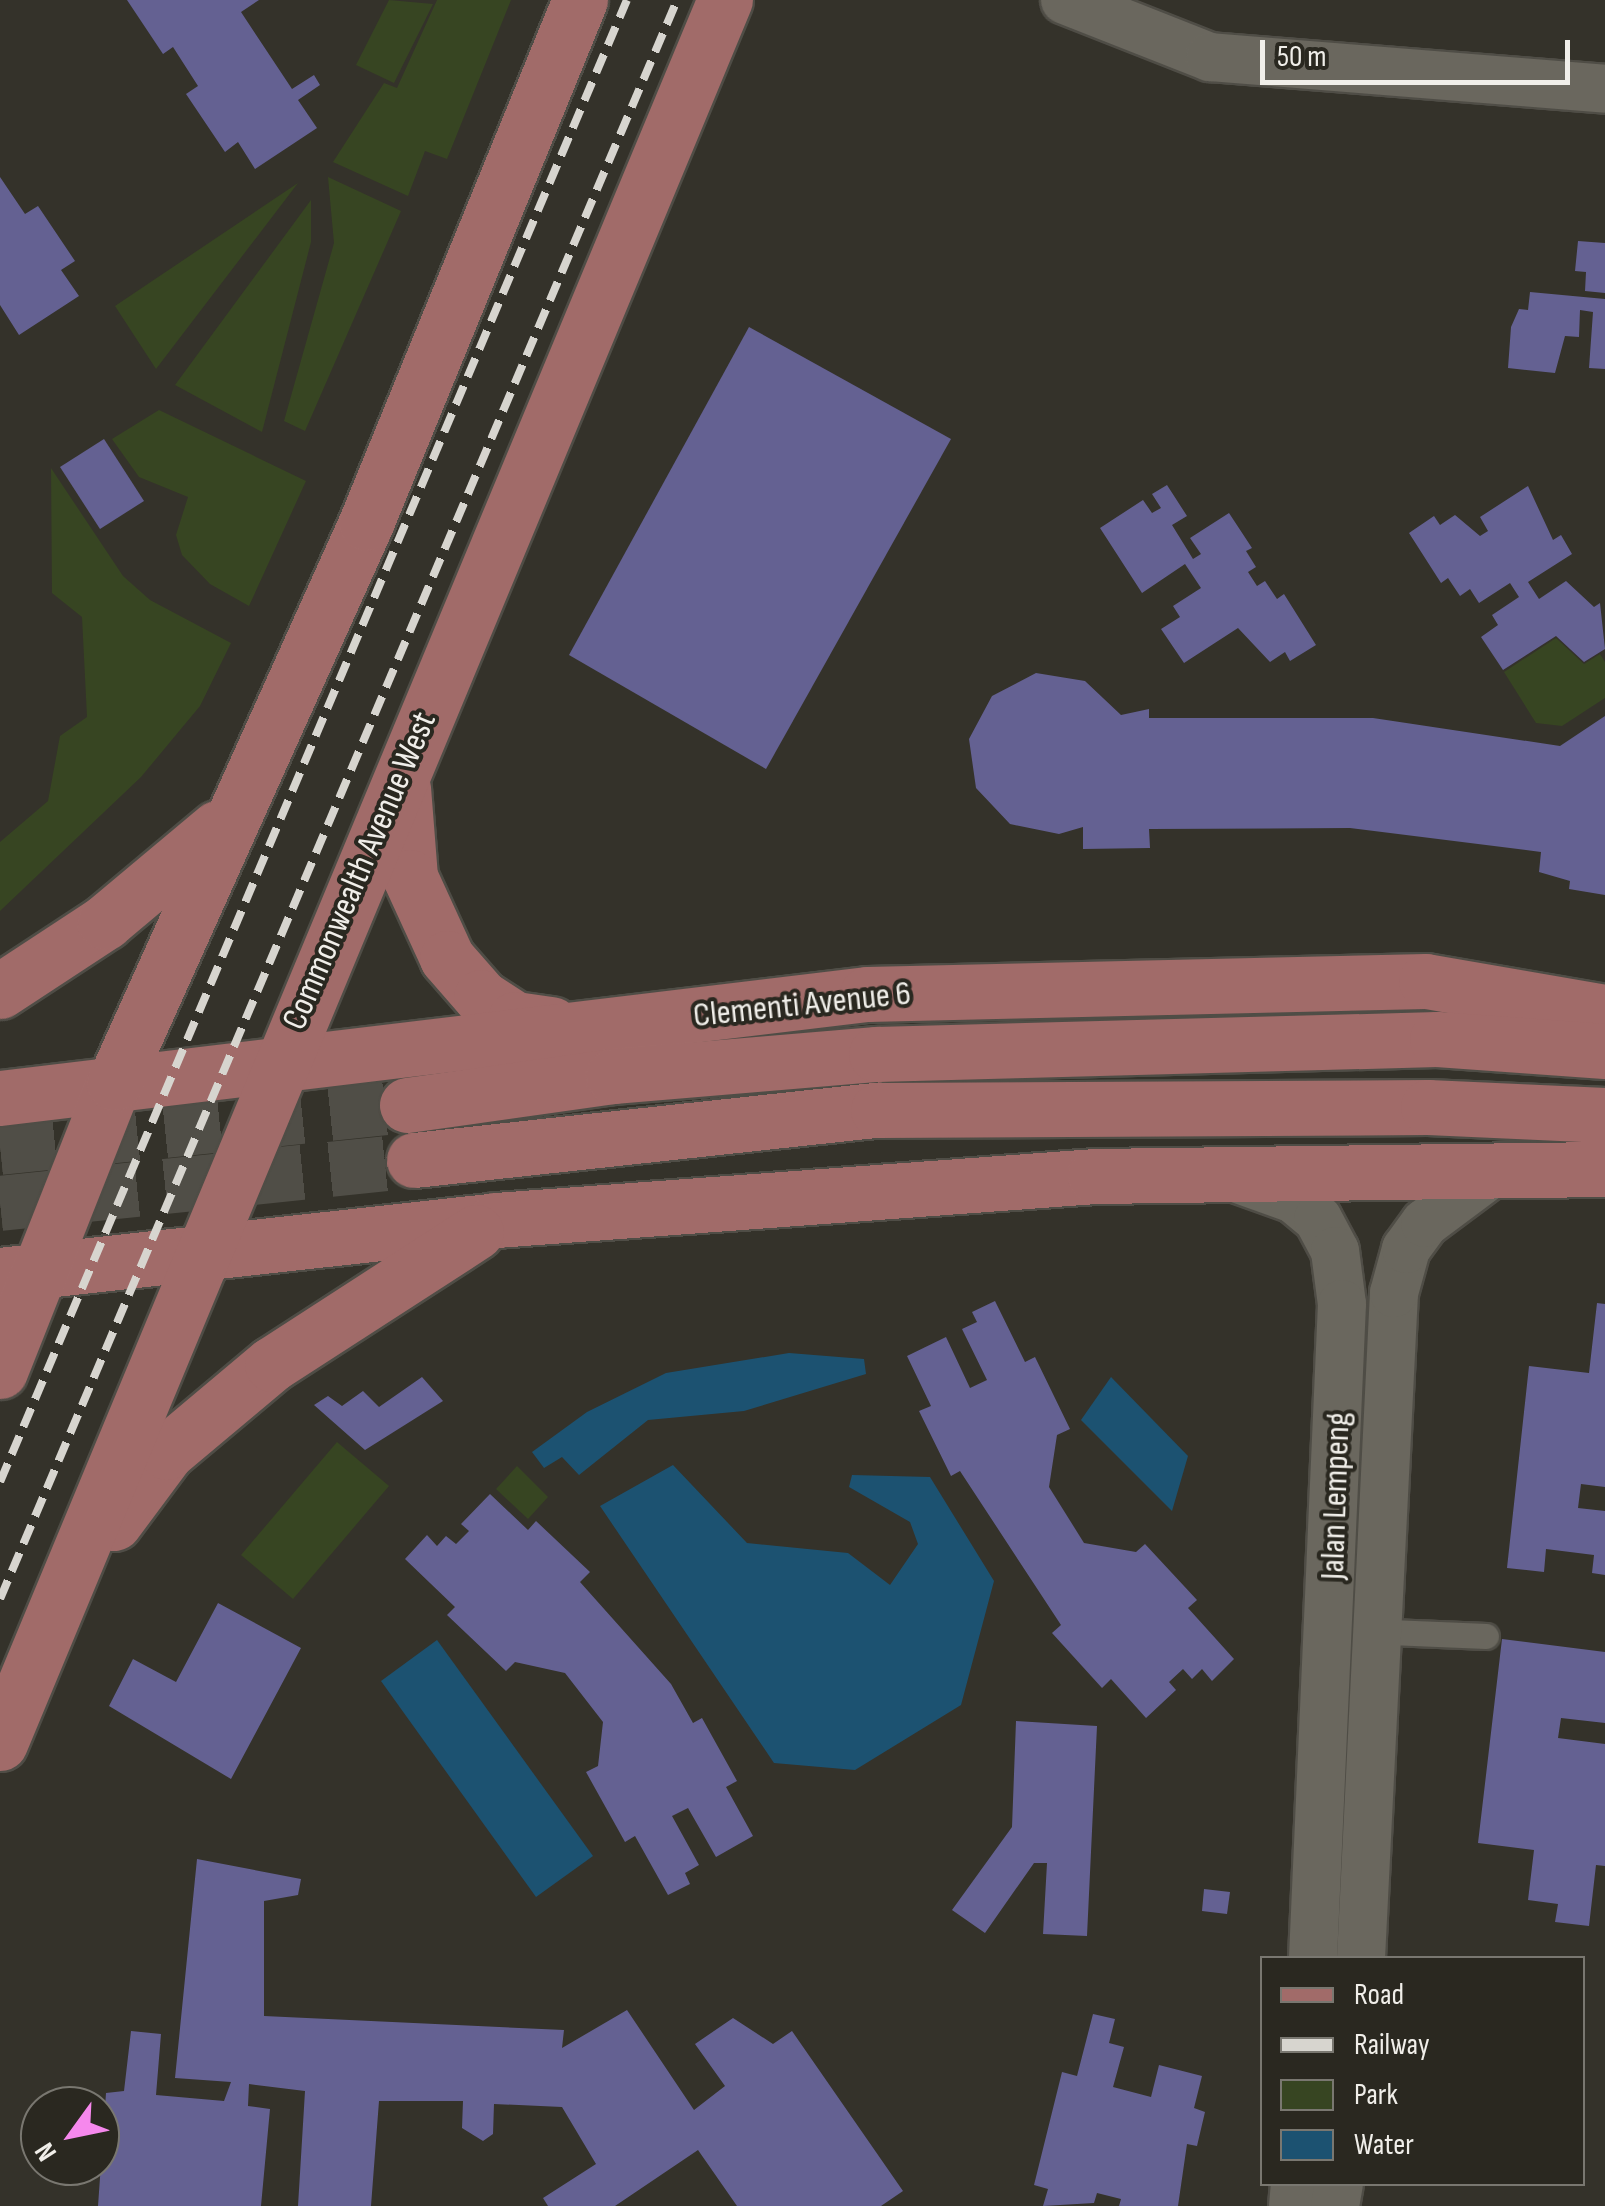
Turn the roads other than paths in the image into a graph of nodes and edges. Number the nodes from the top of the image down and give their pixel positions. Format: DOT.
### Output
graph roads {
  1 [pos="580,0"];
  2 [pos="725,0"];
  3 [pos="1065,0"];
  4 [pos="1605,89"];
  5 [pos="403,776"];
  6 [pos="235,812"];
  7 [pos="0,990"];
  8 [pos="1605,1012"];
  9 [pos="585,1029"];
  10 [pos="1605,1051"];
  11 [pos="280,1062"];
  12 [pos="114,1083"];
  13 [pos="0,1098"];
  14 [pos="407,1104"];
  15 [pos="1605,1115"];
  16 [pos="414,1160"];
  17 [pos="1605,1170"];
  18 [pos="1492,1173"];
  19 [pos="1227,1175"];
  20 [pos="496,1220"];
  21 [pos="208,1250"];
  22 [pos="23,1270"];
  23 [pos="0,1372"];
  24 [pos="60,1595"];
  25 [pos="1332,1630"];
  26 [pos="1378,1632"];
  27 [pos="1486,1636"];
  28 [pos="0,1743"];
  29 [pos="1366,1874"];
  30 [pos="1318,1879"];
  31 [pos="1313,1945"];
  32 [pos="1361,1945"];
  1 -- 6 [label="main road"];
  2 -- 5 [label="main road, Commonwealth Avenue West"];
  3 -- 4 [label="street"];
  5 -- 9 [label="main road"];
  5 -- 11 [label="main road, Commonwealth Avenue West"];
  6 -- 7 [label="main road"];
  6 -- 12 [label="main road"];
  8 -- 9 [label="main road, Clementi Avenue 6"];
  9 -- 11 [label="main road, Clementi Avenue 6"];
  10 -- 14 [label="main road, Clementi Avenue 6"];
  11 -- 12 [label="main road, Clementi Avenue 6"];
  11 -- 21 [label="main road, Commonwealth Avenue West"];
  12 -- 13 [label="main road, Clementi Avenue 6"];
  12 -- 22 [label="main road"];
  15 -- 16 [label="main road"];
  17 -- 18 [label="main road"];
  18 -- 19 [label="main road"];
  18 -- 26 [label="street, Jalan Lempeng"];
  19 -- 20 [label="main road"];
  19 -- 25 [label="street, Jalan Lempeng"];
  20 -- 21 [label="main road"];
  20 -- 24 [label="main road"];
  21 -- 22 [label="main road"];
  21 -- 24 [label="main road, Commonwealth Avenue West"];
  22 -- 23 [label="main road"];
  24 -- 28 [label="main road, Commonwealth Avenue West"];
  25 -- 26 [label="lane"];
  25 -- 30 [label="street, Jalan Lempeng"];
  26 -- 27 [label="lane"];
  26 -- 29 [label="street, Jalan Lempeng"];
  29 -- 30 [label="lane"];
  29 -- 32 [label="street, Jalan Lempeng"];
  30 -- 31 [label="street, Jalan Lempeng"];
  31 -- 32 [label="lane, Jalan Lempeng"];
}
